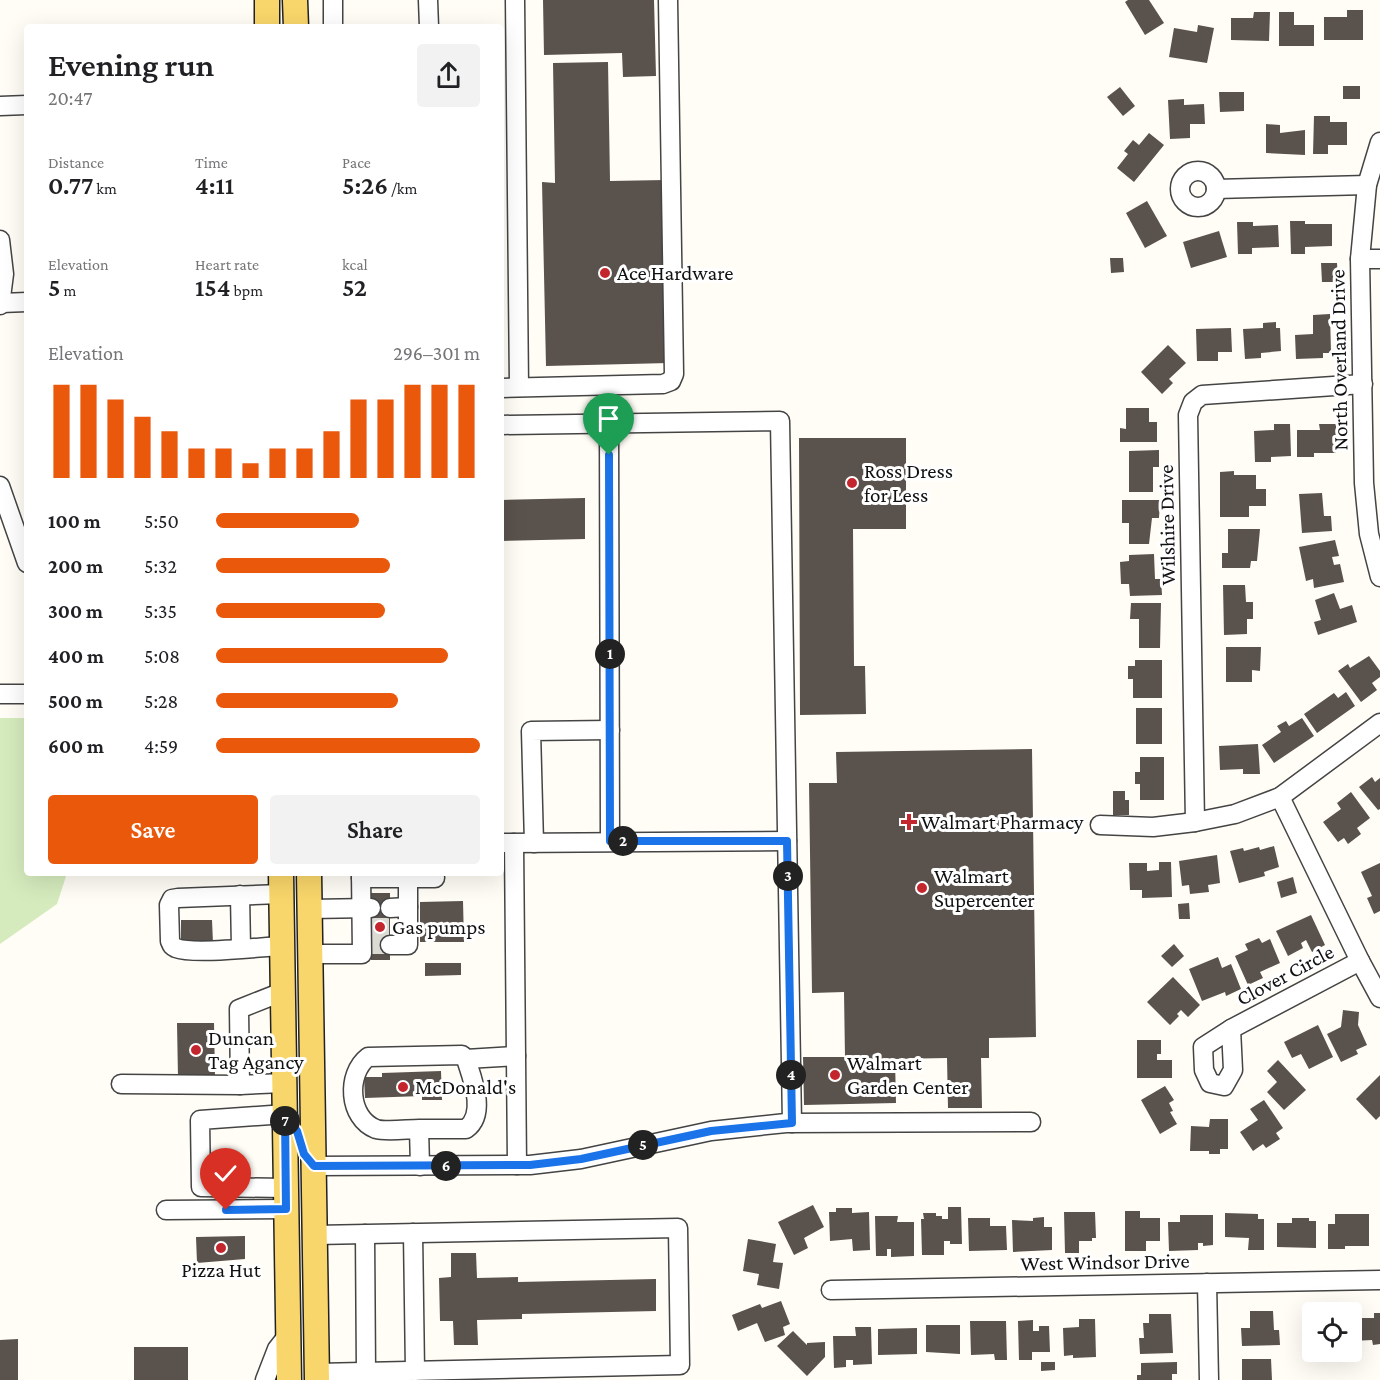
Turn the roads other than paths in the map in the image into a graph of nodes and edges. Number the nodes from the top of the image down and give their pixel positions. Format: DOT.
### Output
graph roads {
  1 [pos="267,0"];
  2 [pos="295,0"];
  3 [pos="333,0"];
  4 [pos="428,0"];
  5 [pos="515,0"];
  6 [pos="668,0"];
  7 [pos="267,24"];
  8 [pos="296,24"];
  9 [pos="333,24"];
  10 [pos="429,24"];
  11 [pos="24,105"];
  12 [pos="509,105"];
  13 [pos="0,106"];
  14 [pos="1380,142"];
  15 [pos="509,182"];
  16 [pos="1367,185"];
  17 [pos="1216,189"];
  18 [pos="0,240"];
  19 [pos="1360,259"];
  20 [pos="1380,259"];
  21 [pos="24,302"];
  22 [pos="0,304"];
  23 [pos="510,309"];
  24 [pos="510,347"];
  25 [pos="1363,384"];
  26 [pos="510,388"];
  27 [pos="609,423"];
  28 [pos="504,425"];
  29 [pos="0,486"];
  30 [pos="24,554"];
  31 [pos="1380,578"];
  32 [pos="0,694"];
  33 [pos="24,694"];
  34 [pos="1380,723"];
  35 [pos="610,730"];
  36 [pos="1280,797"];
  37 [pos="1195,822"];
  38 [pos="1100,825"];
  39 [pos="610,841"];
  40 [pos="787,841"];
  41 [pos="507,843"];
  42 [pos="534,843"];
  43 [pos="309,876"];
  44 [pos="361,876"];
  45 [pos="377,876"];
  46 [pos="435,876"];
  47 [pos="408,878"];
  48 [pos="281,884"];
  49 [pos="240,895"];
  50 [pos="408,907"];
  51 [pos="366,908"];
  52 [pos="390,908"];
  53 [pos="310,909"];
  54 [pos="390,945"];
  55 [pos="282,946"];
  56 [pos="241,948"];
  57 [pos="310,954"];
  58 [pos="1360,961"];
  59 [pos="282,992"];
  60 [pos="1380,998"];
  61 [pos="1231,1029"];
  62 [pos="516,1056"];
  63 [pos="466,1059"];
  64 [pos="284,1083"];
  65 [pos="121,1084"];
  66 [pos="240,1085"];
  67 [pos="285,1114"];
  68 [pos="1031,1122"];
  69 [pos="792,1123"];
  70 [pos="419,1129"];
  71 [pos="517,1165"];
  72 [pos="314,1166"];
  73 [pos="420,1166"];
  74 [pos="286,1198"];
  75 [pos="166,1210"];
  76 [pos="413,1233"];
  77 [pos="365,1234"];
  78 [pos="315,1235"];
  79 [pos="1380,1280"];
  80 [pos="1207,1283"];
  81 [pos="831,1290"];
  82 [pos="288,1335"];
  83 [pos="415,1371"];
  84 [pos="366,1372"];
  85 [pos="317,1376"];
  86 [pos="266,1380"];
  87 [pos="289,1380"];
  88 [pos="1209,1380"];
  1 -- 7 [label="main road"];
  2 -- 8 [label="main road"];
  3 -- 9 [label="street"];
  4 -- 10 [label="street"];
  5 -- 12 [label="street"];
  6 -- 26 [label="street"];
  11 -- 13 [label="street"];
  12 -- 15 [label="street"];
  14 -- 16 [label="street, North Overland Drive"];
  15 -- 23 [label="street"];
  16 -- 17 [label="street"];
  16 -- 19 [label="street, North Overland Drive"];
  18 -- 22 [label="street"];
  19 -- 20 [label="street"];
  19 -- 25 [label="street, North Overland Drive"];
  21 -- 22 [label="street"];
  23 -- 24 [label="street"];
  24 -- 26 [label="street"];
  25 -- 31 [label="street, North Overland Drive"];
  25 -- 37 [label="street, Wilshire Drive"];
  27 -- 28 [label="street"];
  27 -- 35 [label="street"];
  27 -- 40 [label="street"];
  29 -- 30 [label="street"];
  32 -- 33 [label="street"];
  34 -- 36 [label="street"];
  35 -- 39 [label="street"];
  35 -- 42 [label="street"];
  36 -- 37 [label="street"];
  36 -- 58 [label="street"];
  37 -- 38 [label="street"];
  39 -- 40 [label="street"];
  39 -- 42 [label="street"];
  40 -- 69 [label="street"];
  41 -- 42 [label="street"];
  41 -- 62 [label="street"];
  43 -- 53 [label="main road"];
  44 -- 51 [label="street"];
  45 -- 47 [label="street"];
  46 -- 47 [label="street"];
  47 -- 50 [label="street"];
  48 -- 49 [label="street"];
  48 -- 55 [label="main road"];
  49 -- 56 [label="street"];
  49 -- 56 [label="street"];
  50 -- 52 [label="street"];
  50 -- 54 [label="street"];
  51 -- 53 [label="street"];
  51 -- 57 [label="street"];
  53 -- 57 [label="main road"];
  55 -- 56 [label="street"];
  55 -- 59 [label="main road"];
  57 -- 72 [label="main road"];
  58 -- 60 [label="street"];
  58 -- 61 [label="street, Clover Circle"];
  59 -- 64 [label="main road"];
  59 -- 66 [label="street"];
  62 -- 63 [label="street"];
  62 -- 71 [label="street"];
  63 -- 70 [label="street"];
  63 -- 70 [label="street"];
  64 -- 66 [label="street"];
  64 -- 67 [label="main road"];
  65 -- 66 [label="street"];
  67 -- 72 [label="main road"];
  67 -- 74 [label="main road"];
  67 -- 74 [label="street"];
  68 -- 69 [label="street"];
  69 -- 71 [label="street"];
  70 -- 73 [label="street"];
  71 -- 73 [label="street"];
  72 -- 73 [label="street"];
  72 -- 78 [label="main road"];
  74 -- 75 [label="street"];
  74 -- 82 [label="main road"];
  76 -- 77 [label="street"];
  76 -- 83 [label="street"];
  76 -- 83 [label="street"];
  77 -- 78 [label="street"];
  77 -- 84 [label="street"];
  78 -- 85 [label="main road"];
  79 -- 80 [label="street, West Windsor Drive"];
  80 -- 81 [label="street, West Windsor Drive"];
  80 -- 88 [label="street"];
  82 -- 86 [label="street"];
  82 -- 87 [label="main road"];
  83 -- 84 [label="street"];
  84 -- 85 [label="street"];
}
